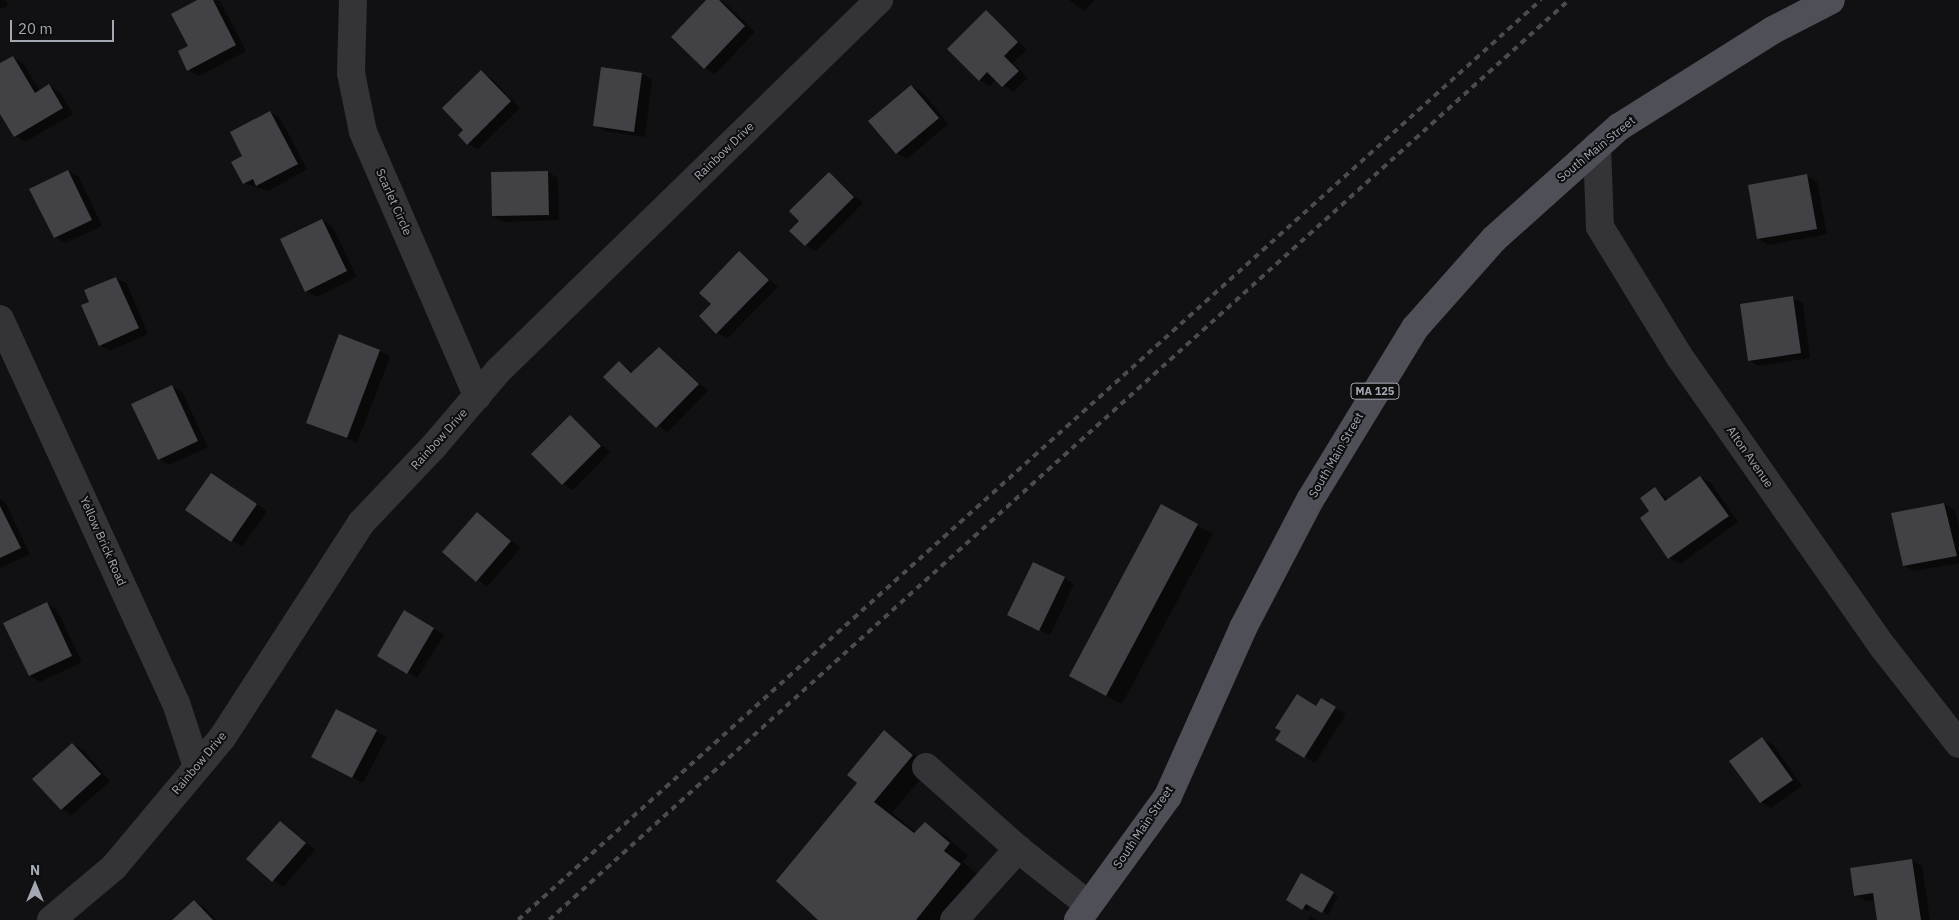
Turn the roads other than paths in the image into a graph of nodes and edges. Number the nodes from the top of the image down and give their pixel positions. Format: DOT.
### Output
graph roads {
  1 [pos="353,0"];
  2 [pos="879,0"];
  3 [pos="1831,0"];
  4 [pos="1597,146"];
  5 [pos="0,319"];
  6 [pos="477,396"];
  7 [pos="1959,744"];
  8 [pos="197,767"];
  9 [pos="926,767"];
  10 [pos="1018,849"];
  11 [pos="1084,913"];
  12 [pos="51,920"];
  13 [pos="954,920"];
  1 -- 6 [label="street, Scarlet Circle"];
  2 -- 6 [label="street, Rainbow Drive"];
  3 -- 4 [label="main road, South Main Street / MA 125"];
  4 -- 7 [label="street, Alton Avenue"];
  4 -- 11 [label="main road, South Main Street / MA 125"];
  5 -- 8 [label="street, Yellow Brick Road"];
  6 -- 8 [label="street, Rainbow Drive"];
  8 -- 12 [label="street, Rainbow Drive"];
  9 -- 10 [label="street"];
  10 -- 11 [label="street"];
  10 -- 13 [label="street"];
}
